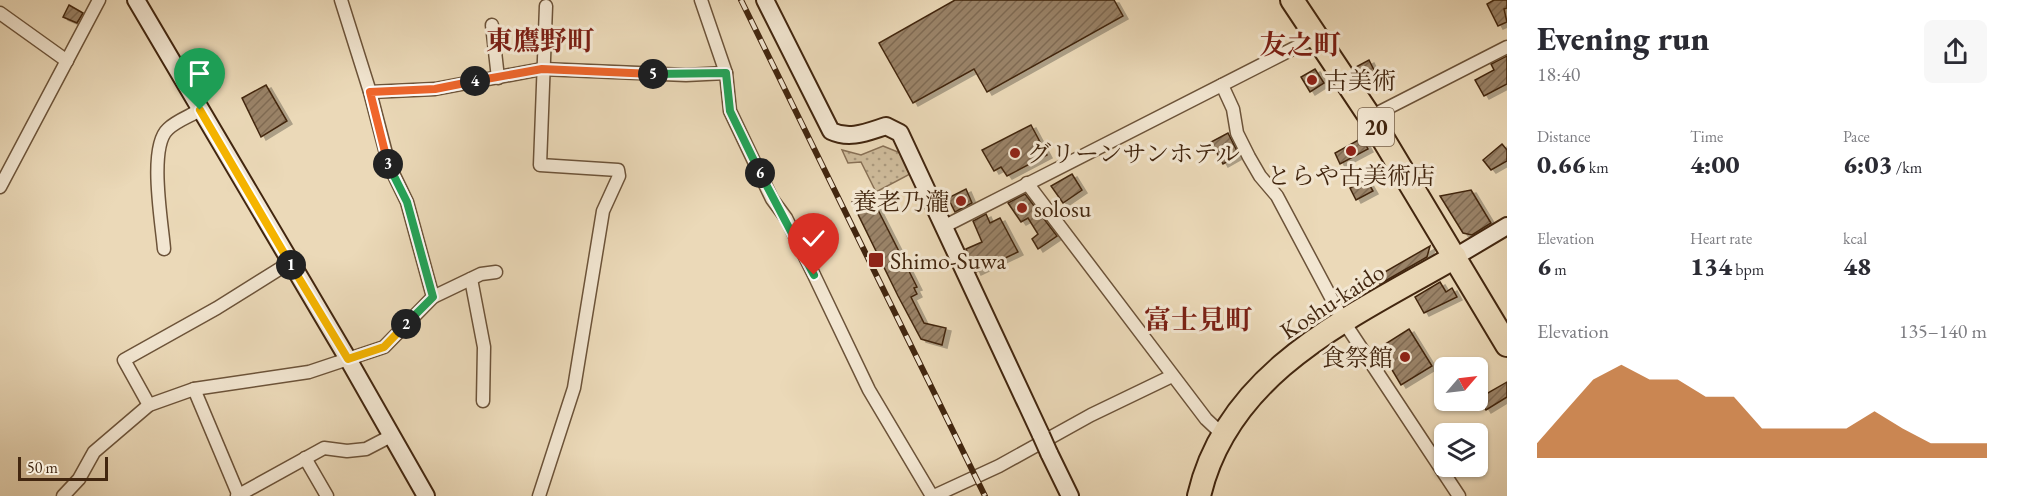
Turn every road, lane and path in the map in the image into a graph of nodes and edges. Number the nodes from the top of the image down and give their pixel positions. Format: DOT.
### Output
graph roads {
  1 [pos="99,0"];
  2 [pos="136,0"];
  3 [pos="341,0"];
  4 [pos="701,0"];
  5 [pos="765,0"];
  6 [pos="1292,0"];
  7 [pos="546,6"];
  8 [pos="0,13"];
  9 [pos="492,25"];
  10 [pos="1316,37"];
  11 [pos="1507,47"];
  12 [pos="67,61"];
  13 [pos="542,69"];
  14 [pos="726,73"];
  15 [pos="498,78"];
  16 [pos="1222,85"];
  17 [pos="370,92"];
  18 [pos="200,110"];
  19 [pos="1370,117"];
  20 [pos="1027,183"];
  21 [pos="0,187"];
  22 [pos="945,226"];
  23 [pos="1507,226"];
  24 [pos="164,249"];
  25 [pos="1455,257"];
  26 [pos="289,263"];
  27 [pos="495,272"];
  28 [pos="471,279"];
  29 [pos="433,297"];
  30 [pos="1344,322"];
  31 [pos="1507,345"];
  32 [pos="348,359"];
  33 [pos="1172,376"];
  34 [pos="194,389"];
  35 [pos="483,401"];
  36 [pos="149,405"];
  37 [pos="391,435"];
  38 [pos="1223,435"];
  39 [pos="305,458"];
  40 [pos="63,496"];
  41 [pos="238,496"];
  42 [pos="327,496"];
  43 [pos="426,496"];
  44 [pos="539,496"];
  45 [pos="933,496"];
  46 [pos="1070,496"];
  47 [pos="1199,496"];
  48 [pos="1459,496"];
  1 -- 12 [label="street"];
  2 -- 18 [label="street"];
  3 -- 17 [label="street"];
  4 -- 14 [label="street"];
  5 -- 22 [label="street"];
  6 -- 10 [label="highway, 20"];
  7 -- 13 [label="street"];
  8 -- 12 [label="street"];
  9 -- 15 [label="street"];
  10 -- 16 [label="street"];
  10 -- 19 [label="highway, 20"];
  11 -- 19 [label="street"];
  12 -- 21 [label="street"];
  13 -- 14 [label="street"];
  13 -- 15 [label="street"];
  13 -- 44 [label="street"];
  14 -- 45 [label="street"];
  15 -- 17 [label="street"];
  16 -- 20 [label="street"];
  16 -- 30 [label="street"];
  17 -- 29 [label="street"];
  18 -- 24 [label="street"];
  18 -- 26 [label="street"];
  19 -- 25 [label="highway, 20"];
  20 -- 22 [label="street"];
  20 -- 33 [label="street"];
  22 -- 46 [label="street, bridge"];
  23 -- 25 [label="street"];
  25 -- 30 [label="highway, Koshu-kaido"];
  25 -- 31 [label="highway"];
  26 -- 32 [label="street"];
  26 -- 36 [label="street"];
  27 -- 28 [label="street"];
  28 -- 29 [label="street"];
  28 -- 35 [label="street"];
  29 -- 32 [label="street"];
  30 -- 38 [label="highway, Koshu-kaido"];
  30 -- 48 [label="street"];
  32 -- 34 [label="street"];
  32 -- 37 [label="street"];
  33 -- 38 [label="street"];
  33 -- 45 [label="street"];
  34 -- 36 [label="street"];
  34 -- 41 [label="street"];
  36 -- 40 [label="street"];
  37 -- 39 [label="street"];
  37 -- 43 [label="street"];
  38 -- 47 [label="highway, Koshu-kaido"];
  39 -- 41 [label="street"];
  39 -- 42 [label="street"];
}
